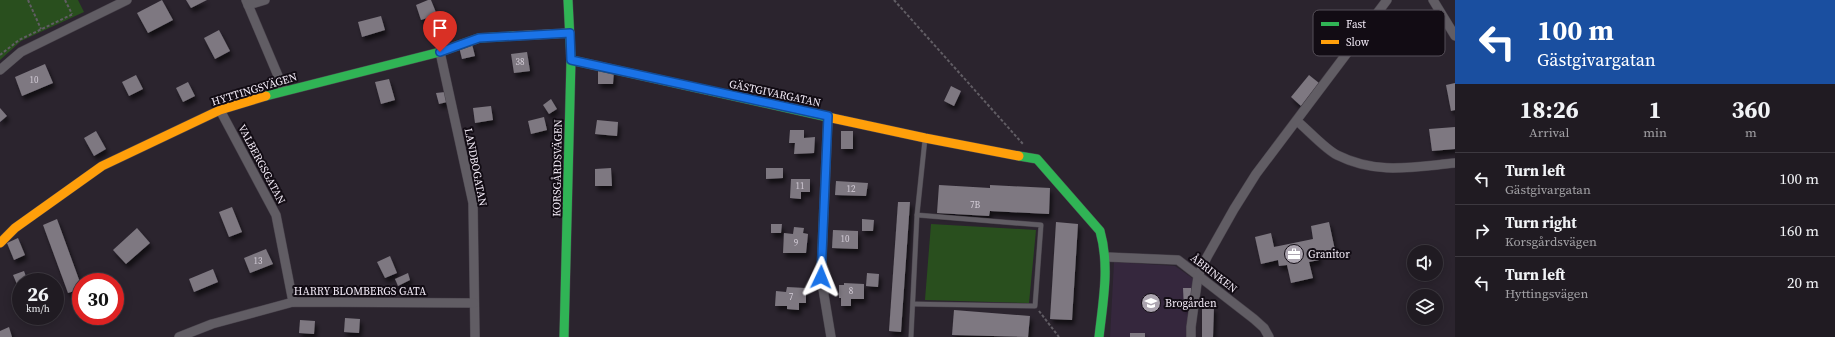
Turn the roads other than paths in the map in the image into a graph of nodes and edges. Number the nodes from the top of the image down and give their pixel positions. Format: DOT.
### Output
graph roads {
  1 [pos="127,0"];
  2 [pos="265,0"];
  3 [pos="568,0"];
  4 [pos="1387,0"];
  5 [pos="1432,0"];
  6 [pos="247,3"];
  7 [pos="1380,10"];
  8 [pos="1438,10"];
  9 [pos="1445,20"];
  10 [pos="570,33"];
  11 [pos="1455,36"];
  12 [pos="440,52"];
  13 [pos="1345,56"];
  14 [pos="571,60"];
  15 [pos="0,70"];
  16 [pos="284,90"];
  17 [pos="220,110"];
  18 [pos="828,116"];
  19 [pos="1297,121"];
  20 [pos="925,138"];
  21 [pos="1455,163"];
  22 [pos="917,215"];
  23 [pos="0,243"];
  24 [pos="1107,257"];
  25 [pos="1198,276"];
  26 [pos="293,302"];
  27 [pos="474,302"];
  28 [pos="914,304"];
  29 [pos="179,337"];
  30 [pos="475,337"];
  31 [pos="564,337"];
  32 [pos="831,337"];
  33 [pos="911,337"];
  34 [pos="1099,337"];
  35 [pos="1191,337"];
  36 [pos="1269,337"];
  1 -- 15 [label="street"];
  2 -- 6 [label="street"];
  3 -- 10 [label="street, KORSGÅRDSVÄGEN"];
  4 -- 7 [label="street"];
  5 -- 8 [label="street"];
  6 -- 16 [label="street"];
  9 -- 11 [label="street"];
  10 -- 12 [label="street, HYTTINGSVÄGEN"];
  10 -- 14 [label="street, KORSGÅRDSVÄGEN"];
  12 -- 16 [label="street, HYTTINGSVÄGEN"];
  12 -- 27 [label="street, LANDBOGATAN"];
  13 -- 19 [label="street"];
  14 -- 18 [label="street, GÄSTGIVARGATAN"];
  14 -- 31 [label="street, KORSGÅRDSVÄGEN"];
  16 -- 17 [label="street, HYTTINGSVÄGEN"];
  17 -- 23 [label="street, HYTTINGSVÄGEN"];
  17 -- 26 [label="street, VALBERGSGATAN"];
  18 -- 20 [label="street"];
  18 -- 32 [label="street, GÄSTGIVARGATAN"];
  19 -- 21 [label="street"];
  19 -- 25 [label="street"];
  20 -- 22 [label="lane"];
  20 -- 24 [label="street"];
  22 -- 28 [label="lane"];
  22 -- 28 [label="lane"];
  24 -- 25 [label="street, ÅBRINKEN"];
  24 -- 34 [label="street"];
  25 -- 35 [label="street"];
  25 -- 36 [label="street, ÅBRINKEN"];
  26 -- 27 [label="street, HARRY BLOMBERGS GATA"];
  26 -- 29 [label="street, HARRY BLOMBERGS GATA"];
  27 -- 30 [label="street, LANDBOGATAN"];
  28 -- 33 [label="lane"];
}
